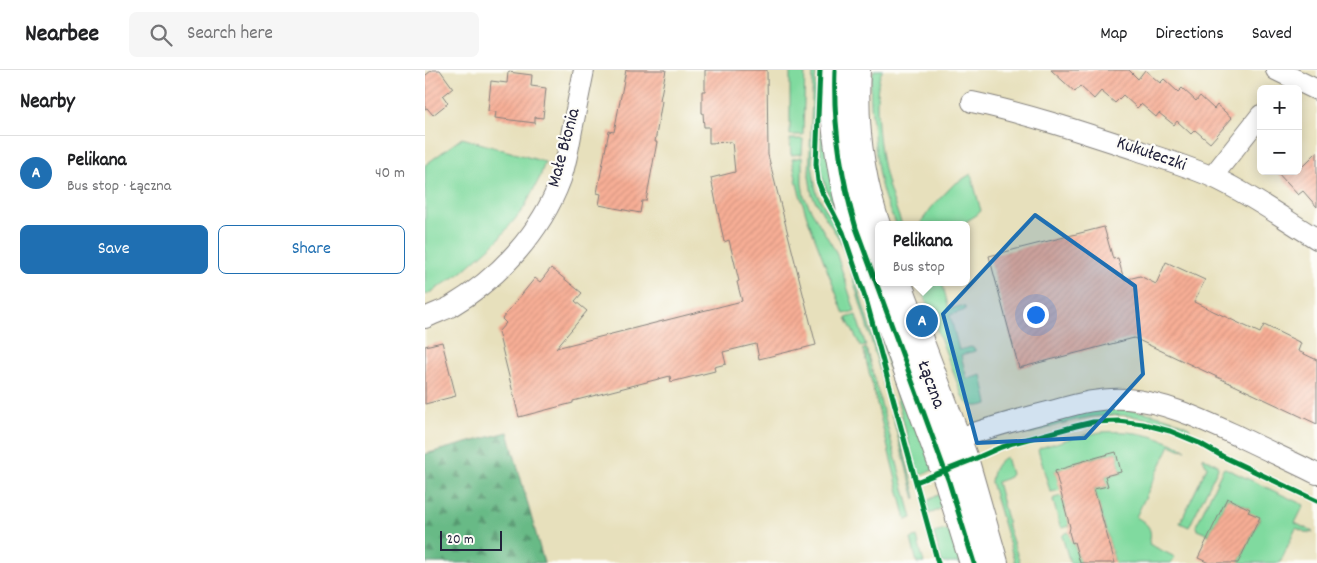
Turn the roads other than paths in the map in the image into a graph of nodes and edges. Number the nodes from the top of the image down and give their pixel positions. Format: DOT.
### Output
graph roads {
  1 [pos="584,70"];
  2 [pos="835,70"];
  3 [pos="856,70"];
  4 [pos="1289,77"];
  5 [pos="1317,90"];
  6 [pos="972,102"];
  7 [pos="1257,120"];
  8 [pos="1212,177"];
  9 [pos="875,221"];
  10 [pos="1317,239"];
  11 [pos="875,273"];
  12 [pos="880,286"];
  13 [pos="898,286"];
  14 [pos="425,318"];
  15 [pos="946,442"];
  16 [pos="1317,474"];
  17 [pos="974,563"];
  18 [pos="994,563"];
  1 -- 14 [label="street, Małe Błonia"];
  2 -- 11 [label="street, Łączna"];
  3 -- 9 [label="street"];
  4 -- 5 [label="street"];
  6 -- 8 [label="street, Kukułeczki"];
  7 -- 8 [label="street"];
  8 -- 10 [label="street, Kukułeczki"];
  12 -- 15 [label="street, Łączna"];
  13 -- 15 [label="street, Łączna"];
  15 -- 16 [label="street"];
  15 -- 17 [label="street, Łączna"];
  15 -- 18 [label="street, Łączna"];
}
